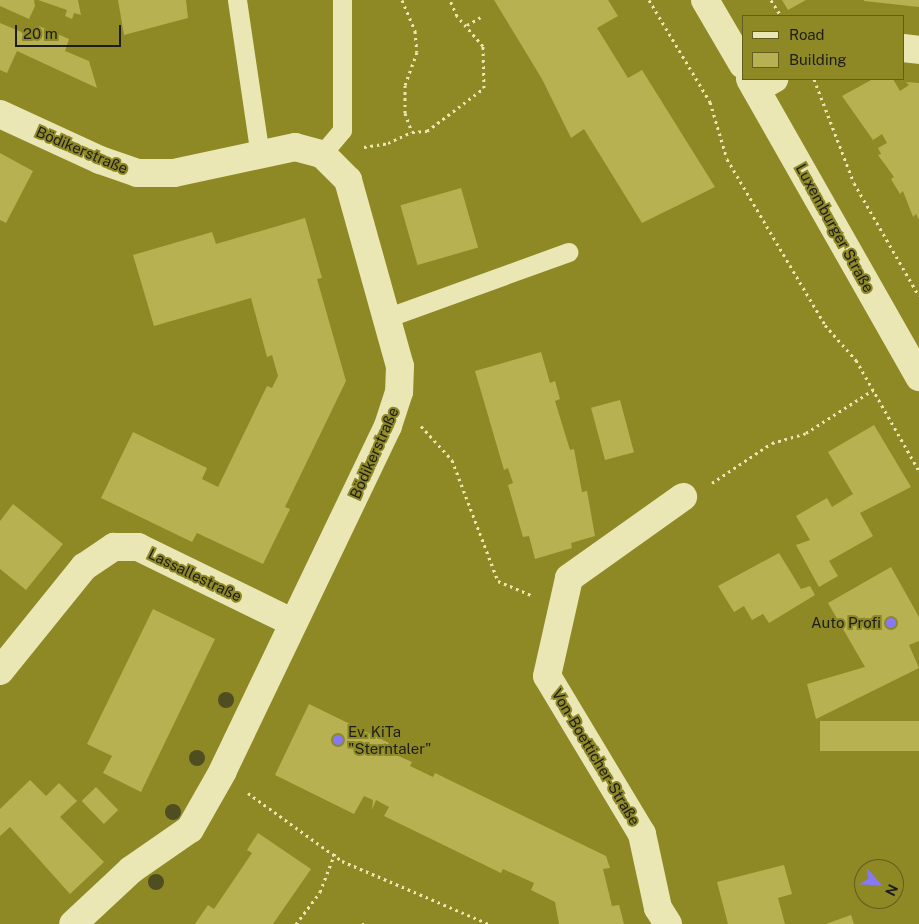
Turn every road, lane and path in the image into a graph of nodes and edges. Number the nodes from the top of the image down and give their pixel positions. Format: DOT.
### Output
graph roads {
  1 [pos="237,0"];
  2 [pos="342,0"];
  3 [pos="402,0"];
  4 [pos="450,0"];
  5 [pos="649,0"];
  6 [pos="705,0"];
  7 [pos="771,0"];
  8 [pos="780,15"];
  9 [pos="481,17"];
  10 [pos="467,25"];
  11 [pos="904,48"];
  12 [pos="919,50"];
  13 [pos="742,63"];
  14 [pos="814,80"];
  15 [pos="760,82"];
  16 [pos="0,114"];
  17 [pos="322,154"];
  18 [pos="260,155"];
  19 [pos="568,252"];
  20 [pos="919,296"];
  21 [pos="386,318"];
  22 [pos="919,377"];
  23 [pos="873,390"];
  24 [pos="395,405"];
  25 [pos="919,471"];
  26 [pos="683,497"];
  27 [pos="561,614"];
  28 [pos="292,622"];
  29 [pos="0,671"];
  30 [pos="222,771"];
  31 [pos="335,853"];
  32 [pos="73,924"];
  33 [pos="296,924"];
  34 [pos="362,924"];
  35 [pos="367,924"];
  36 [pos="489,924"];
  37 [pos="668,924"];
  1 -- 18 [label="lane"];
  2 -- 17 [label="lane"];
  3 -- 10 [label="path"];
  4 -- 10 [label="path"];
  5 -- 23 [label="path"];
  6 -- 13 [label="street"];
  7 -- 8 [label="path"];
  9 -- 10 [label="path"];
  11 -- 12 [label="street"];
  14 -- 20 [label="path"];
  15 -- 22 [label="street, Luxemburger Straße"];
  16 -- 18 [label="street, Bödikerstraße"];
  17 -- 18 [label="street, Bödikerstraße"];
  17 -- 21 [label="street, Bödikerstraße"];
  19 -- 21 [label="lane"];
  21 -- 24 [label="street, Bödikerstraße"];
  23 -- 25 [label="path"];
  23 -- 26 [label="path"];
  24 -- 27 [label="path"];
  24 -- 28 [label="street, Bödikerstraße"];
  26 -- 27 [label="street, Von-Boetticher-Straße"];
  27 -- 37 [label="street, Von-Boetticher-Straße"];
  28 -- 29 [label="street, Lassallestraße"];
  28 -- 30 [label="street, Bödikerstraße"];
  30 -- 31 [label="path"];
  30 -- 32 [label="street, Bödikerstraße"];
  31 -- 33 [label="path"];
  31 -- 36 [label="path"];
  34 -- 35 [label="path"];
}
